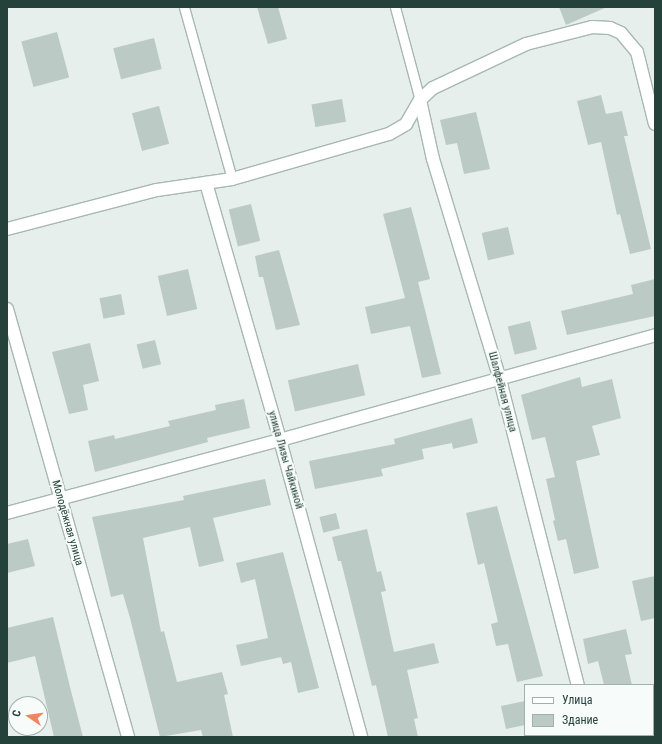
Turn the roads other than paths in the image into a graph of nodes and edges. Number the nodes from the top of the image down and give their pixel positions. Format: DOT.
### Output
graph roads {
  1 [pos="184,7"];
  2 [pos="395,7"];
  3 [pos="420,100"];
  4 [pos="655,124"];
  5 [pos="232,180"];
  6 [pos="206,183"];
  7 [pos="7,229"];
  8 [pos="7,309"];
  9 [pos="655,335"];
  10 [pos="500,380"];
  11 [pos="280,440"];
  12 [pos="59,498"];
  13 [pos="7,513"];
  14 [pos="578,684"];
  15 [pos="128,737"];
  16 [pos="362,737"];
  1 -- 5 [label="lane"];
  2 -- 3 [label="lane"];
  3 -- 4 [label="street"];
  3 -- 5 [label="street"];
  3 -- 10 [label="street, Шалфейная улица"];
  5 -- 6 [label="street"];
  6 -- 7 [label="street"];
  6 -- 11 [label="street, улица Лизы Чайкиной"];
  8 -- 12 [label="street, Молодёжная улица"];
  9 -- 10 [label="street"];
  10 -- 11 [label="street"];
  10 -- 14 [label="street, Шалфейная улица"];
  11 -- 12 [label="street"];
  11 -- 16 [label="street, улица Лизы Чайкиной"];
  12 -- 13 [label="street"];
  12 -- 15 [label="street, Молодёжная улица"];
}
